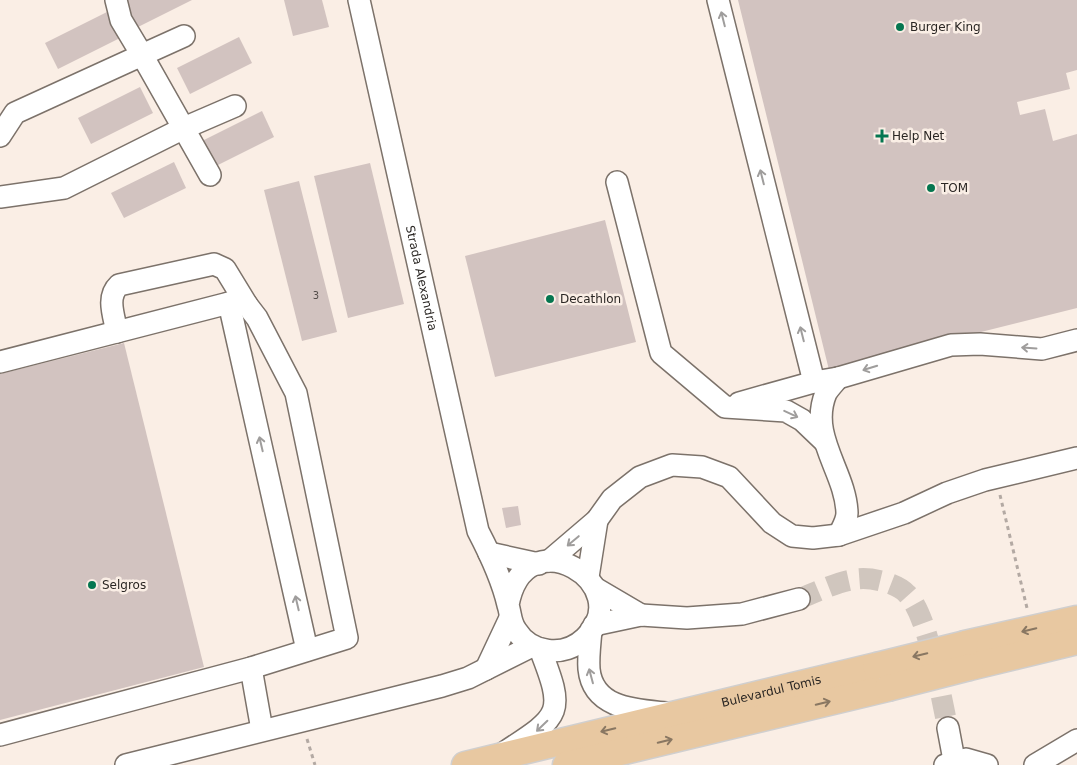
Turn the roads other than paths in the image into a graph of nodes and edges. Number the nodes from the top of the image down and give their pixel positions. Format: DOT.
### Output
graph roads {
  1 [pos="116,0"];
  2 [pos="358,0"];
  3 [pos="718,0"];
  4 [pos="184,36"];
  5 [pos="142,55"];
  6 [pos="235,106"];
  7 [pos="184,128"];
  8 [pos="0,136"];
  9 [pos="210,175"];
  10 [pos="617,182"];
  11 [pos="0,197"];
  12 [pos="238,304"];
  13 [pos="116,332"];
  14 [pos="1077,340"];
  15 [pos="0,362"];
  16 [pos="838,378"];
  17 [pos="814,382"];
  18 [pos="726,407"];
  19 [pos="824,441"];
  20 [pos="1077,458"];
  21 [pos="597,520"];
  22 [pos="839,535"];
  23 [pos="489,553"];
  24 [pos="544,562"];
  25 [pos="592,583"];
  26 [pos="799,599"];
  27 [pos="509,612"];
  28 [pos="641,615"];
  29 [pos="1077,619"];
  30 [pos="593,627"];
  31 [pos="1077,641"];
  32 [pos="536,647"];
  33 [pos="307,650"];
  34 [pos="968,656"];
  35 [pos="251,668"];
  36 [pos="486,669"];
  37 [pos="882,677"];
  38 [pos="677,714"];
  39 [pos="948,728"];
  40 [pos="262,730"];
  41 [pos="0,735"];
  42 [pos="1077,740"];
  43 [pos="497,757"];
  44 [pos="950,763"];
  45 [pos="126,765"];
  46 [pos="465,765"];
  47 [pos="566,765"];
  48 [pos="987,765"];
  49 [pos="1035,765"];
  1 -- 5 [label="street"];
  2 -- 23 [label="street, Strada Alexandria"];
  17 -- 3 [label="street, one-way"];
  4 -- 5 [label="street"];
  5 -- 7 [label="street"];
  5 -- 8 [label="street"];
  6 -- 7 [label="street"];
  7 -- 9 [label="street"];
  7 -- 11 [label="street"];
  10 -- 18 [label="street"];
  12 -- 13 [label="street"];
  12 -- 13 [label="street"];
  33 -- 12 [label="street, one-way"];
  12 -- 33 [label="street"];
  13 -- 15 [label="street"];
  14 -- 16 [label="street, one-way"];
  16 -- 17 [label="street"];
  16 -- 19 [label="street"];
  17 -- 18 [label="street"];
  18 -- 19 [label="street, one-way"];
  19 -- 22 [label="street"];
  20 -- 22 [label="street"];
  21 -- 22 [label="street"];
  21 -- 24 [label="street, one-way"];
  21 -- 25 [label="street"];
  23 -- 24 [label="street"];
  23 -- 27 [label="street, Strada Alexandria"];
  24 -- 25 [label="street"];
  24 -- 27 [label="street"];
  25 -- 28 [label="street"];
  25 -- 30 [label="street"];
  26 -- 28 [label="street"];
  27 -- 32 [label="street"];
  27 -- 36 [label="street"];
  28 -- 30 [label="street"];
  29 -- 34 [label="main road, Bulevardul Tomis, one-way"];
  30 -- 32 [label="street"];
  38 -- 30 [label="street, one-way"];
  31 -- 34 [label="main road, Bulevardul Tomis"];
  32 -- 36 [label="street"];
  32 -- 43 [label="street, one-way"];
  33 -- 35 [label="street"];
  34 -- 37 [label="main road, Bulevardul Tomis, bridge"];
  35 -- 40 [label="street"];
  35 -- 41 [label="street"];
  36 -- 40 [label="street"];
  37 -- 38 [label="main road, Bulevardul Tomis"];
  47 -- 37 [label="main road, Bulevardul Tomis, one-way"];
  38 -- 43 [label="main road, Bulevardul Tomis, one-way"];
  39 -- 44 [label="street"];
  40 -- 45 [label="street"];
  42 -- 49 [label="street"];
  43 -- 46 [label="main road, Bulevardul Tomis"];
  44 -- 48 [label="street"];
}
